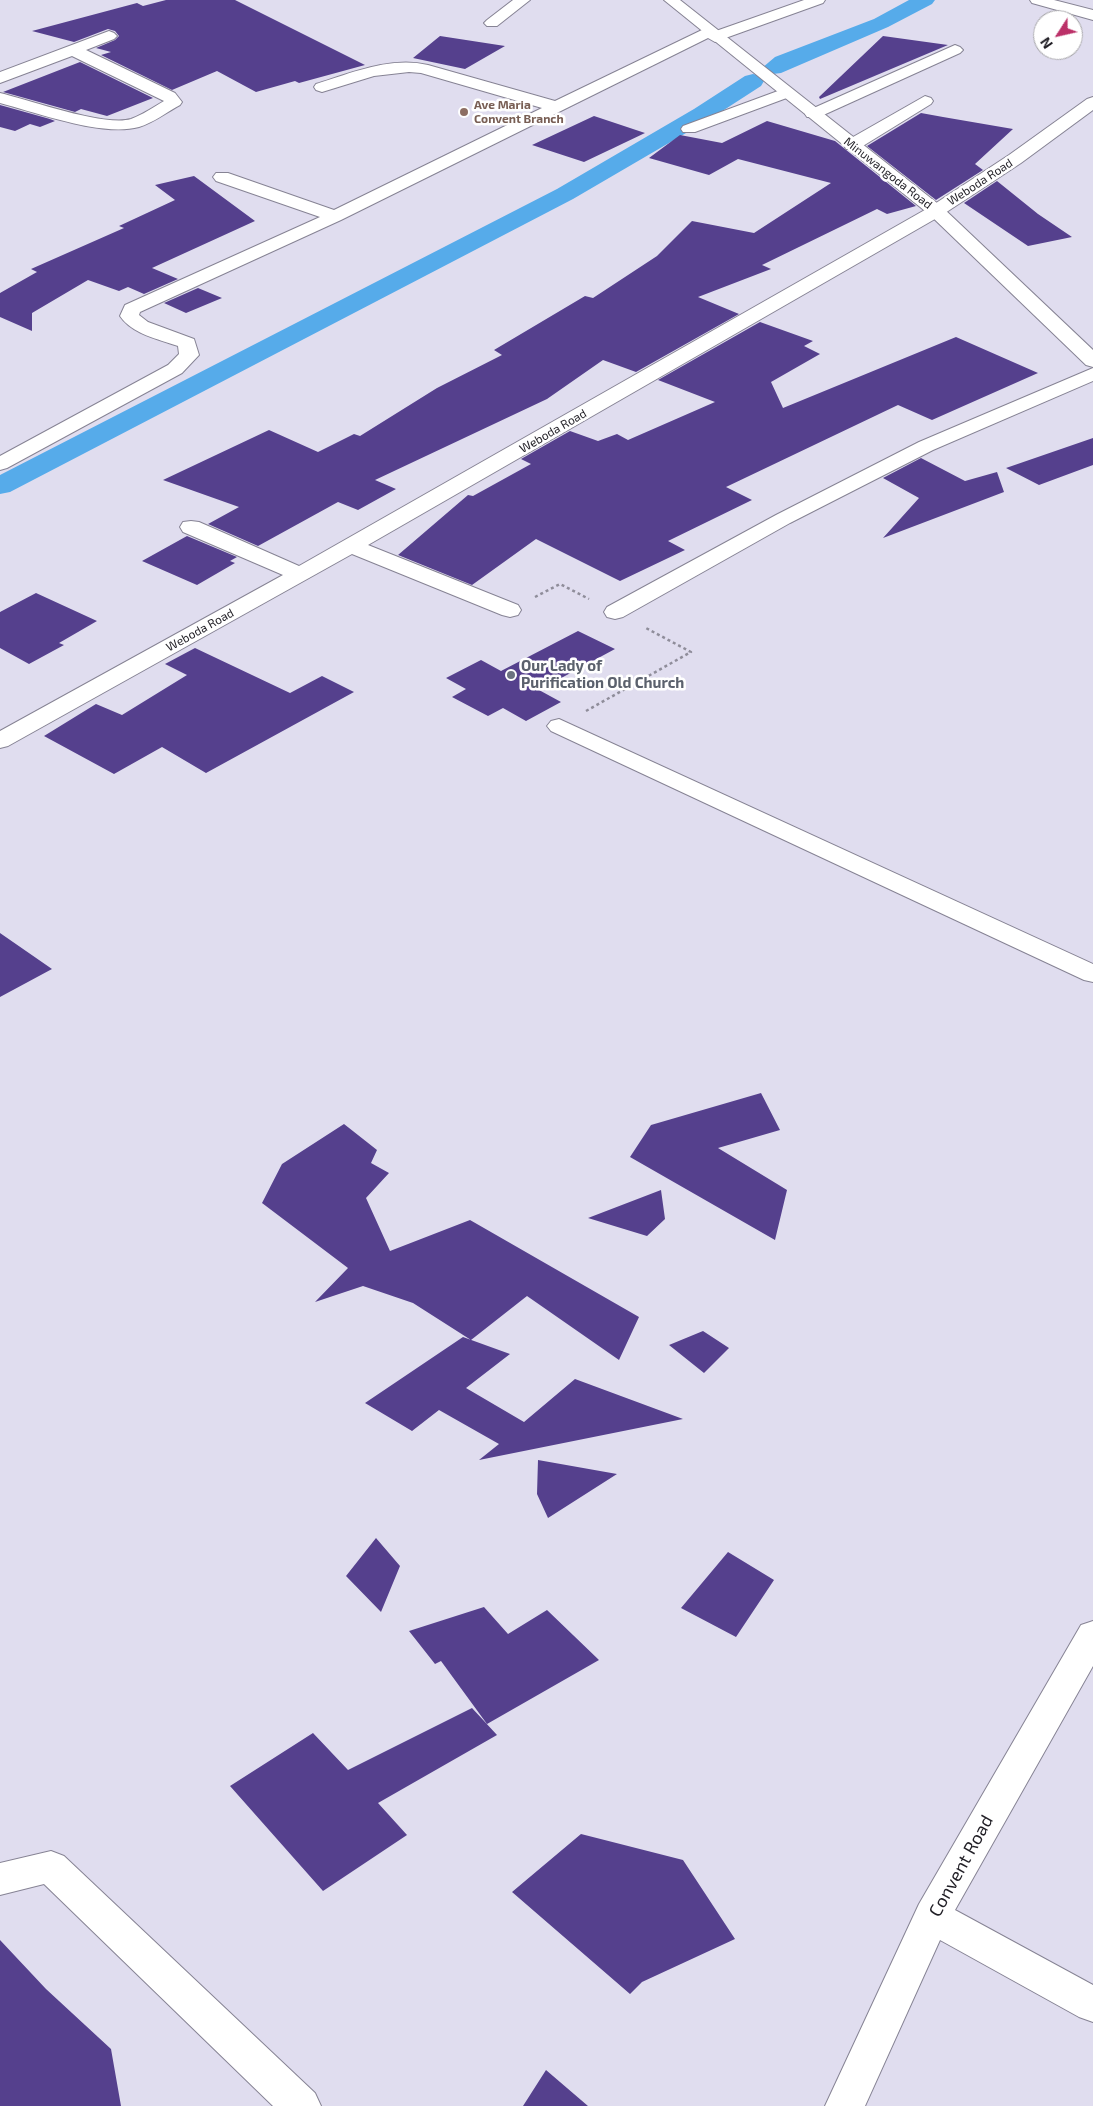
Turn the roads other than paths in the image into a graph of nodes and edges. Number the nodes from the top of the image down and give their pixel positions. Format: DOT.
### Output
graph roads {
  1 [pos="523,0"];
  2 [pos="671,0"];
  3 [pos="818,0"];
  4 [pos="1036,0"];
  5 [pos="1093,15"];
  6 [pos="492,23"];
  7 [pos="712,34"];
  8 [pos="109,36"];
  9 [pos="72,50"];
  10 [pos="954,50"];
  11 [pos="0,78"];
  12 [pos="322,87"];
  13 [pos="786,93"];
  14 [pos="0,98"];
  15 [pos="925,101"];
  16 [pos="1093,102"];
  17 [pos="557,106"];
  18 [pos="813,114"];
  19 [pos="689,129"];
  20 [pos="852,145"];
  21 [pos="222,177"];
  22 [pos="936,211"];
  23 [pos="335,216"];
  24 [pos="1093,361"];
  25 [pos="1093,374"];
  26 [pos="0,464"];
  27 [pos="191,527"];
  28 [pos="350,546"];
  29 [pos="300,574"];
  30 [pos="510,610"];
  31 [pos="615,612"];
  32 [pos="560,726"];
  33 [pos="0,741"];
  34 [pos="1093,974"];
  35 [pos="1093,1635"];
  36 [pos="0,1879"];
  37 [pos="932,1916"];
  38 [pos="1093,2006"];
  39 [pos="301,2106"];
  40 [pos="846,2106"];
  1 -- 6 [label="street"];
  2 -- 7 [label="street, Minuwangoda Road"];
  3 -- 7 [label="street"];
  4 -- 5 [label="street"];
  7 -- 13 [label="street, Minuwangoda Road"];
  7 -- 17 [label="street"];
  8 -- 9 [label="street"];
  9 -- 11 [label="street"];
  9 -- 14 [label="street"];
  10 -- 18 [label="street"];
  12 -- 17 [label="street"];
  13 -- 18 [label="street, Minuwangoda Road"];
  13 -- 19 [label="street"];
  15 -- 20 [label="street"];
  16 -- 22 [label="street, Weboda Road"];
  17 -- 23 [label="street"];
  18 -- 20 [label="street, Minuwangoda Road"];
  20 -- 22 [label="street, Minuwangoda Road"];
  21 -- 23 [label="street"];
  22 -- 24 [label="street, Minuwangoda Road"];
  22 -- 28 [label="street, Weboda Road"];
  23 -- 26 [label="street"];
  25 -- 31 [label="street"];
  27 -- 29 [label="street"];
  28 -- 29 [label="street, Weboda Road"];
  28 -- 30 [label="street"];
  29 -- 33 [label="street, Weboda Road"];
  32 -- 34 [label="street"];
  35 -- 37 [label="street, Convent Road"];
  36 -- 39 [label="street"];
  37 -- 38 [label="street"];
  37 -- 40 [label="street, Convent Road"];
}
